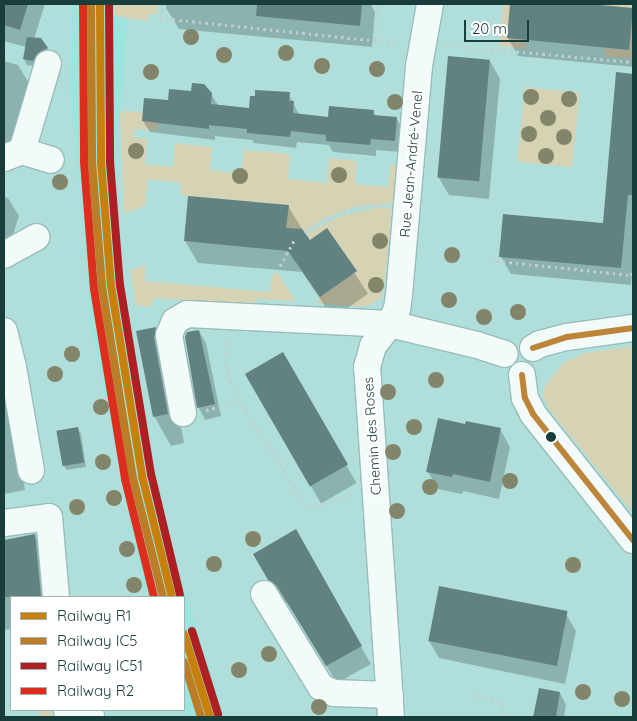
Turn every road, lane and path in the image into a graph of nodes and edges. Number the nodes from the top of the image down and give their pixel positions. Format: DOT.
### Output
graph roads {
  1 [pos="162,4"];
  2 [pos="378,4"];
  3 [pos="430,4"];
  4 [pos="374,39"];
  5 [pos="402,43"];
  6 [pos="441,45"];
  7 [pos="633,62"];
  8 [pos="48,64"];
  9 [pos="13,154"];
  10 [pos="51,160"];
  11 [pos="386,205"];
  12 [pos="305,233"];
  13 [pos="36,237"];
  14 [pos="294,241"];
  15 [pos="4,255"];
  16 [pos="490,260"];
  17 [pos="280,266"];
  18 [pos="633,273"];
  19 [pos="234,316"];
  20 [pos="390,324"];
  21 [pos="633,328"];
  22 [pos="4,333"];
  23 [pos="533,348"];
  24 [pos="505,354"];
  25 [pos="522,375"];
  26 [pos="239,402"];
  27 [pos="183,413"];
  28 [pos="31,470"];
  29 [pos="376,487"];
  30 [pos="4,523"];
  31 [pos="633,540"];
  32 [pos="264,594"];
  33 [pos="56,596"];
  34 [pos="472,695"];
  35 [pos="391,706"];
  36 [pos="504,717"];
  1 -- 4 [label="path"];
  2 -- 4 [label="path"];
  3 -- 20 [label="street, Rue Jean-André-Venel"];
  4 -- 5 [label="path"];
  6 -- 7 [label="path"];
  8 -- 9 [label="street"];
  9 -- 10 [label="street"];
  11 -- 12 [label="path"];
  13 -- 15 [label="street"];
  14 -- 17 [label="path"];
  16 -- 18 [label="path"];
  19 -- 20 [label="street"];
  19 -- 26 [label="path"];
  19 -- 27 [label="street"];
  20 -- 24 [label="street"];
  20 -- 29 [label="street, Chemin des Roses"];
  21 -- 23 [label="street"];
  22 -- 28 [label="street"];
  23 -- 24 [label="street"];
  23 -- 25 [label="street"];
  24 -- 25 [label="street"];
  25 -- 31 [label="street"];
  26 -- 27 [label="path"];
  26 -- 29 [label="path"];
  29 -- 35 [label="street, Chemin des Roses"];
  30 -- 33 [label="street"];
  32 -- 35 [label="street"];
  34 -- 36 [label="path"];
}
